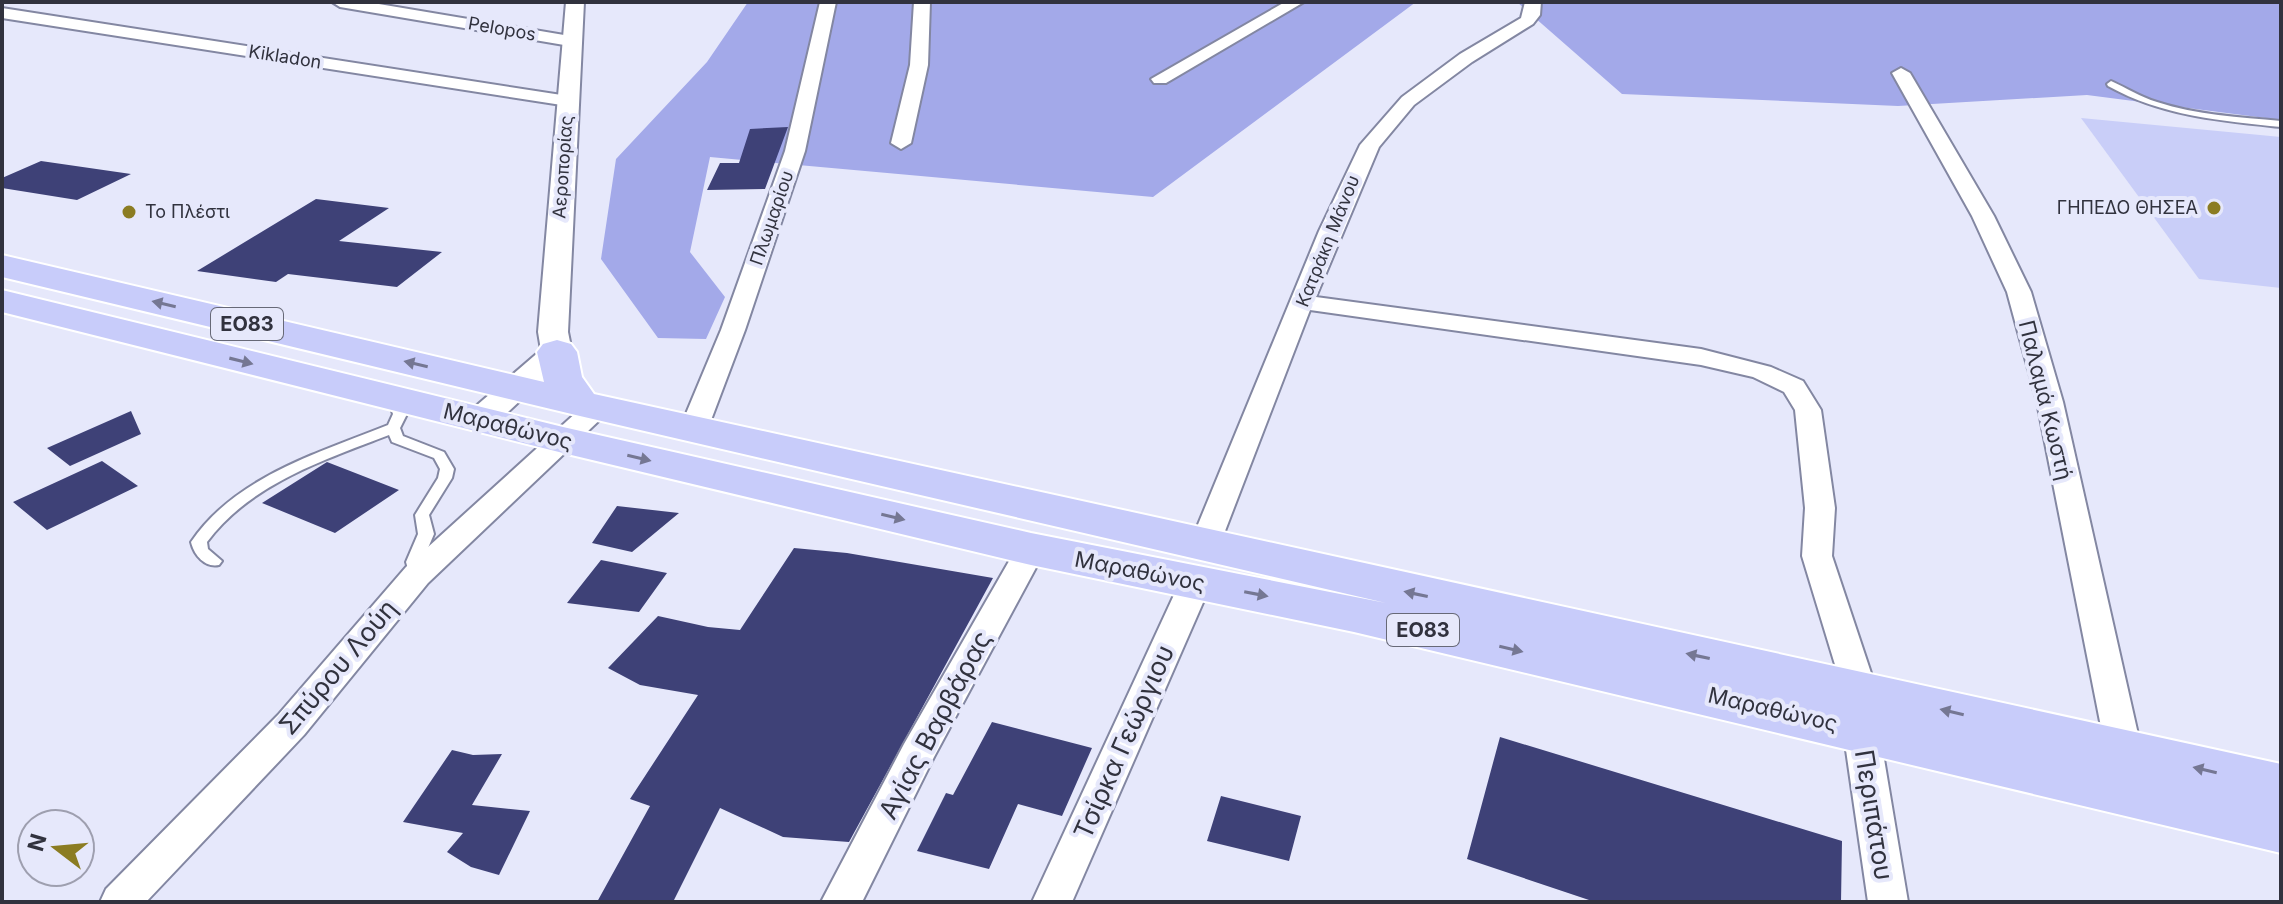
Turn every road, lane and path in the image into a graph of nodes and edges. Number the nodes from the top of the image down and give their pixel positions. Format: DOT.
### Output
graph roads {
  1 [pos="34,2"];
  2 [pos="340,2"];
  3 [pos="575,2"];
  4 [pos="828,2"];
  5 [pos="922,2"];
  6 [pos="1296,2"];
  7 [pos="1533,2"];
  8 [pos="2,14"];
  9 [pos="570,41"];
  10 [pos="1901,73"];
  11 [pos="1160,79"];
  12 [pos="2111,84"];
  13 [pos="568,101"];
  14 [pos="2281,124"];
  15 [pos="901,143"];
  16 [pos="2,266"];
  17 [pos="2,301"];
  18 [pos="1302,302"];
  19 [pos="555,342"];
  20 [pos="487,401"];
  21 [pos="394,414"];
  22 [pos="581,417"];
  23 [pos="694,428"];
  24 [pos="1031,549"];
  25 [pos="214,561"];
  26 [pos="1201,563"];
  27 [pos="417,575"];
  28 [pos="1860,710"];
  29 [pos="2124,752"];
  30 [pos="2281,788"];
  31 [pos="2281,828"];
  32 [pos="120,902"];
  33 [pos="841,902"];
  34 [pos="1052,902"];
  35 [pos="1888,902"];
  1 -- 8 [label="street"];
  2 -- 9 [label="street, Pelopos"];
  3 -- 9 [label="street, Αεροπορίας"];
  4 -- 23 [label="street, Πλωμαρίου"];
  5 -- 15 [label="street"];
  6 -- 11 [label="street"];
  7 -- 18 [label="street, Κατράκη Μάνου"];
  8 -- 13 [label="street, Kikladon"];
  9 -- 13 [label="street, Αεροπορίας"];
  10 -- 29 [label="street, Παλαμά Κωστή"];
  12 -- 14 [label="lane"];
  13 -- 19 [label="street, Αεροπορίας"];
  20 -- 16 [label="main road, Μαραθώνος / ΕΟ83, one-way"];
  17 -- 21 [label="main road, Μαραθώνος / ΕΟ83, one-way"];
  18 -- 26 [label="street, Κατράκη Μάνου"];
  18 -- 28 [label="street, Περιπάτου"];
  19 -- 20 [label="street"];
  19 -- 22 [label="main road"];
  20 -- 21 [label="main road, Μαραθώνος / ΕΟ83"];
  20 -- 22 [label="main road, Μαραθώνος / ΕΟ83"];
  21 -- 25 [label="lane"];
  21 -- 27 [label="lane"];
  22 -- 23 [label="main road, Μαραθώνος / ΕΟ83"];
  22 -- 24 [label="main road, Μαραθώνος / ΕΟ83, one-way"];
  22 -- 27 [label="street, Σπύρου Λούη"];
  23 -- 26 [label="main road, Μαραθώνος / ΕΟ83"];
  24 -- 26 [label="main road, Μαραθώνος / ΕΟ83"];
  24 -- 33 [label="street, Αγίας Βαρβάρας"];
  26 -- 28 [label="main road, Μαραθώνος / ΕΟ83"];
  26 -- 34 [label="street, Τσίρκα Γεώργιου"];
  27 -- 32 [label="street, Σπύρου Λούη"];
  29 -- 28 [label="main road, Μαραθώνος / ΕΟ83, one-way"];
  28 -- 31 [label="main road, Μαραθώνος / ΕΟ83"];
  28 -- 35 [label="street, Περιπάτου"];
  30 -- 29 [label="main road, Μαραθώνος / ΕΟ83, one-way"];
}
